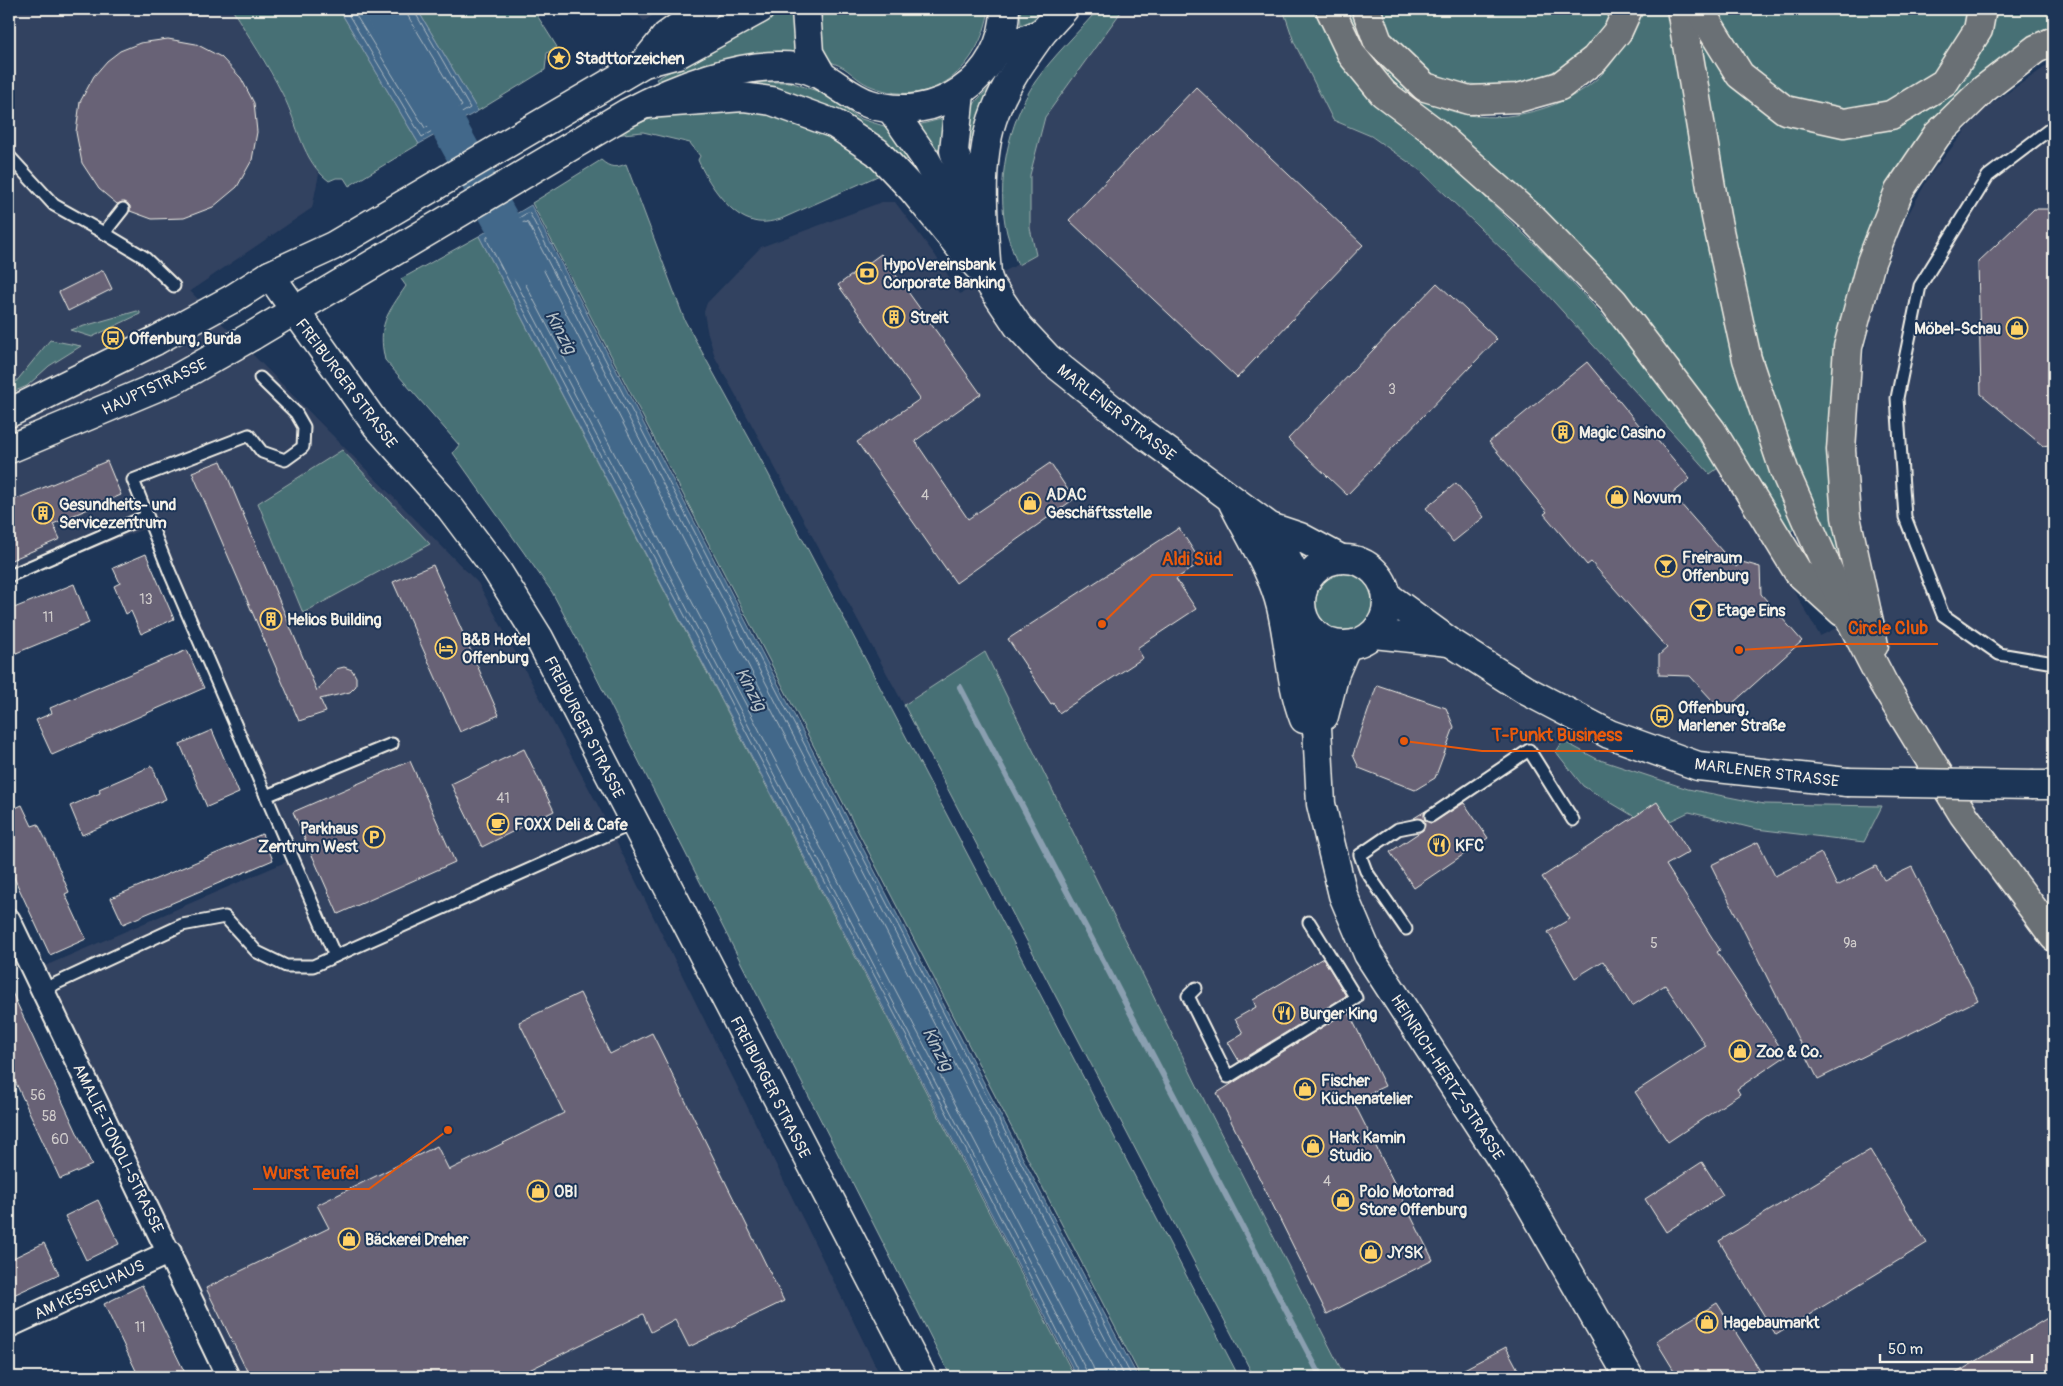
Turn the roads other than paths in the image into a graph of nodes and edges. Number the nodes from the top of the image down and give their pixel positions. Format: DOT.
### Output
graph roads {
  1 [pos="704,9"];
  2 [pos="760,9"];
  3 [pos="806,9"];
  4 [pos="1005,9"];
  5 [pos="1064,9"];
  6 [pos="1330,9"];
  7 [pos="1366,9"];
  8 [pos="1628,9"];
  9 [pos="1681,9"];
  10 [pos="1699,9"];
  11 [pos="1982,9"];
  12 [pos="1042,33"];
  13 [pos="2054,41"];
  14 [pos="996,51"];
  15 [pos="644,63"];
  16 [pos="821,74"];
  17 [pos="960,93"];
  18 [pos="643,104"];
  19 [pos="891,109"];
  20 [pos="2054,126"];
  21 [pos="9,156"];
  22 [pos="123,209"];
  23 [pos="104,233"];
  24 [pos="973,246"];
  25 [pos="270,275"];
  26 [pos="174,286"];
  27 [pos="295,313"];
  28 [pos="260,378"];
  29 [pos="9,413"];
  30 [pos="9,449"];
  31 [pos="1232,499"];
  32 [pos="148,516"];
  33 [pos="1270,527"];
  34 [pos="1341,560"];
  35 [pos="9,576"];
  36 [pos="1303,590"];
  37 [pos="1387,596"];
  38 [pos="1850,619"];
  39 [pos="1312,631"];
  40 [pos="1374,634"];
  41 [pos="1450,642"];
  42 [pos="1347,645"];
  43 [pos="2054,663"];
  44 [pos="1883,683"];
  45 [pos="392,744"];
  46 [pos="1319,747"];
  47 [pos="2044,785"];
  48 [pos="266,796"];
  49 [pos="1431,816"];
  50 [pos="1573,820"];
  51 [pos="634,822"];
  52 [pos="1418,825"];
  53 [pos="9,920"];
  54 [pos="1309,922"];
  55 [pos="1406,929"];
  56 [pos="2054,937"];
  57 [pos="335,956"];
  58 [pos="1196,988"];
  59 [pos="42,990"];
  60 [pos="170,1252"];
  61 [pos="9,1326"];
  62 [pos="228,1377"];
  63 [pos="922,1377"];
  64 [pos="1629,1377"];
  1 -- 15 [label="street"];
  2 -- 15 [label="street"];
  3 -- 16 [label="street"];
  4 -- 14 [label="street"];
  5 -- 12 [label="street, MARLENER STRASSE"];
  6 -- 38 [label="main road"];
  7 -- 8 [label="main road"];
  9 -- 38 [label="main road"];
  10 -- 11 [label="main road"];
  12 -- 14 [label="street"];
  12 -- 24 [label="street, MARLENER STRASSE"];
  13 -- 44 [label="main road"];
  14 -- 17 [label="street"];
  15 -- 25 [label="street"];
  16 -- 18 [label="street"];
  16 -- 19 [label="street"];
  17 -- 19 [label="street"];
  17 -- 24 [label="street, MARLENER STRASSE"];
  18 -- 24 [label="street"];
  18 -- 27 [label="street, HAUPTSTRASSE"];
  19 -- 24 [label="street, MARLENER STRASSE"];
  20 -- 43 [label="lane"];
  21 -- 23 [label="lane"];
  22 -- 23 [label="lane"];
  23 -- 26 [label="lane"];
  24 -- 31 [label="street, MARLENER STRASSE"];
  25 -- 27 [label="street, FREIBURGER STRASSE"];
  25 -- 29 [label="street, bridge"];
  27 -- 30 [label="street, HAUPTSTRASSE, bridge"];
  27 -- 51 [label="street, FREIBURGER STRASSE"];
  28 -- 32 [label="lane"];
  31 -- 33 [label="street, MARLENER STRASSE"];
  31 -- 46 [label="street, HEINRICH-HERTZ-STRASSE"];
  32 -- 35 [label="lane"];
  32 -- 48 [label="lane"];
  33 -- 34 [label="street, MARLENER STRASSE"];
  33 -- 36 [label="street, MARLENER STRASSE"];
  34 -- 36 [label="street"];
  34 -- 37 [label="street"];
  36 -- 39 [label="street"];
  37 -- 40 [label="street"];
  37 -- 41 [label="street, MARLENER STRASSE"];
  38 -- 44 [label="main road"];
  39 -- 42 [label="street"];
  39 -- 46 [label="street, HEINRICH-HERTZ-STRASSE"];
  40 -- 41 [label="street, MARLENER STRASSE"];
  40 -- 42 [label="street"];
  41 -- 47 [label="street, MARLENER STRASSE, bridge"];
  42 -- 46 [label="street, HEINRICH-HERTZ-STRASSE"];
  44 -- 56 [label="main road"];
  45 -- 48 [label="lane"];
  46 -- 64 [label="street, HEINRICH-HERTZ-STRASSE"];
  48 -- 57 [label="lane"];
  49 -- 50 [label="lane"];
  51 -- 57 [label="lane"];
  51 -- 63 [label="street, FREIBURGER STRASSE"];
  52 -- 55 [label="lane"];
  53 -- 59 [label="street, AMALIE-TONOLI-STRASSE"];
  54 -- 58 [label="lane"];
  57 -- 59 [label="lane"];
  59 -- 60 [label="street, AMALIE-TONOLI-STRASSE"];
  60 -- 61 [label="street, AM KESSELHAUS"];
  60 -- 62 [label="street, AMALIE-TONOLI-STRASSE"];
}
